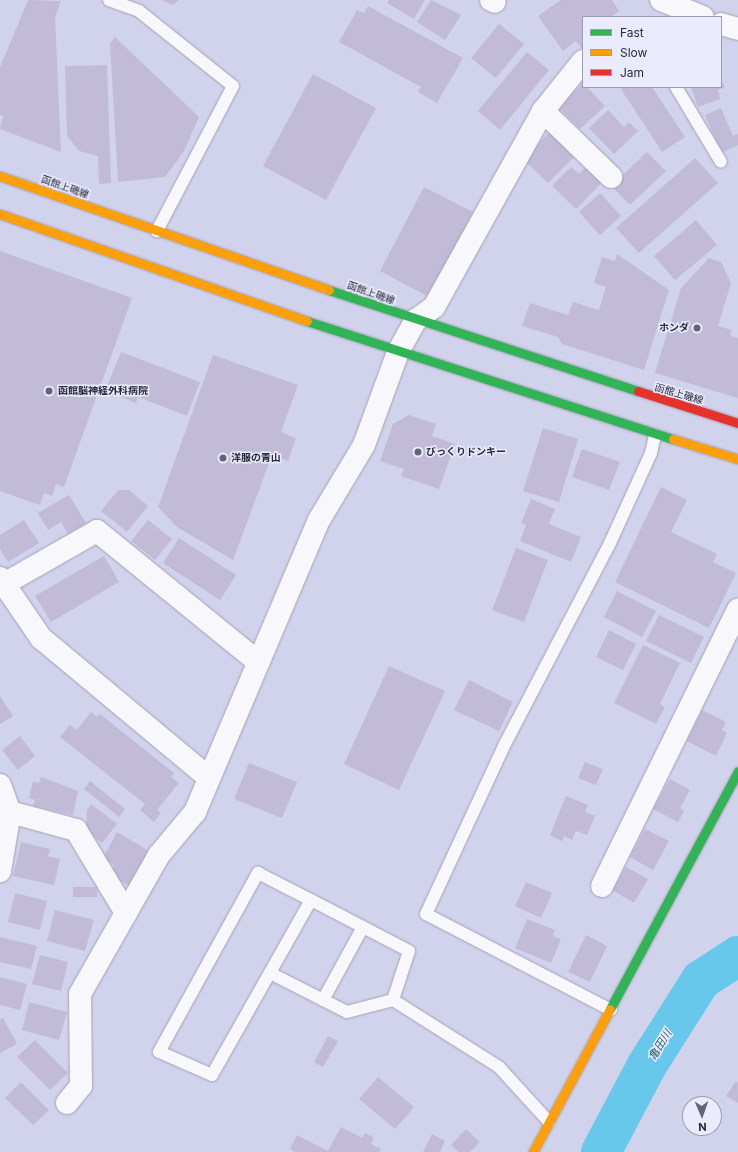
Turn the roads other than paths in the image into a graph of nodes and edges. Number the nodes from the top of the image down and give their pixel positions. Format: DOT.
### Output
graph roads {
  1 [pos="109,0"];
  2 [pos="662,7"];
  3 [pos="699,16"];
  4 [pos="722,24"];
  5 [pos="738,29"];
  6 [pos="582,62"];
  7 [pos="677,88"];
  8 [pos="543,111"];
  9 [pos="721,162"];
  10 [pos="0,176"];
  11 [pos="611,177"];
  12 [pos="0,214"];
  13 [pos="157,231"];
  14 [pos="416,320"];
  15 [pos="398,352"];
  16 [pos="738,423"];
  17 [pos="655,435"];
  18 [pos="738,459"];
  19 [pos="2,581"];
  20 [pos="738,610"];
  21 [pos="258,662"];
  22 [pos="738,770"];
  23 [pos="208,777"];
  24 [pos="0,785"];
  25 [pos="5,813"];
  26 [pos="0,871"];
  27 [pos="602,886"];
  28 [pos="311,900"];
  29 [pos="126,913"];
  30 [pos="363,927"];
  31 [pos="270,973"];
  32 [pos="323,1000"];
  33 [pos="393,1000"];
  34 [pos="611,1010"];
  35 [pos="67,1103"];
  36 [pos="549,1122"];
  37 [pos="533,1152"];
  1 -- 13 [label="lane"];
  2 -- 3 [label="street"];
  4 -- 5 [label="street"];
  6 -- 8 [label="street"];
  7 -- 9 [label="lane"];
  8 -- 11 [label="street"];
  8 -- 14 [label="street"];
  10 -- 13 [label="main road, 函館上磯線"];
  12 -- 15 [label="main road"];
  13 -- 14 [label="main road, 函館上磯線"];
  14 -- 15 [label="street"];
  14 -- 16 [label="main road, 函館上磯線"];
  15 -- 17 [label="main road"];
  15 -- 21 [label="street"];
  17 -- 18 [label="main road"];
  17 -- 34 [label="lane"];
  19 -- 21 [label="street"];
  19 -- 23 [label="street"];
  20 -- 27 [label="street"];
  21 -- 23 [label="street"];
  22 -- 34 [label="main road"];
  23 -- 29 [label="street"];
  24 -- 25 [label="street"];
  25 -- 26 [label="street"];
  25 -- 29 [label="street"];
  28 -- 30 [label="lane"];
  28 -- 31 [label="lane"];
  28 -- 31 [label="lane"];
  29 -- 35 [label="street"];
  30 -- 32 [label="lane"];
  30 -- 33 [label="lane"];
  31 -- 32 [label="lane"];
  32 -- 33 [label="lane"];
  33 -- 36 [label="lane"];
  34 -- 36 [label="main road"];
  36 -- 37 [label="main road"];
}
